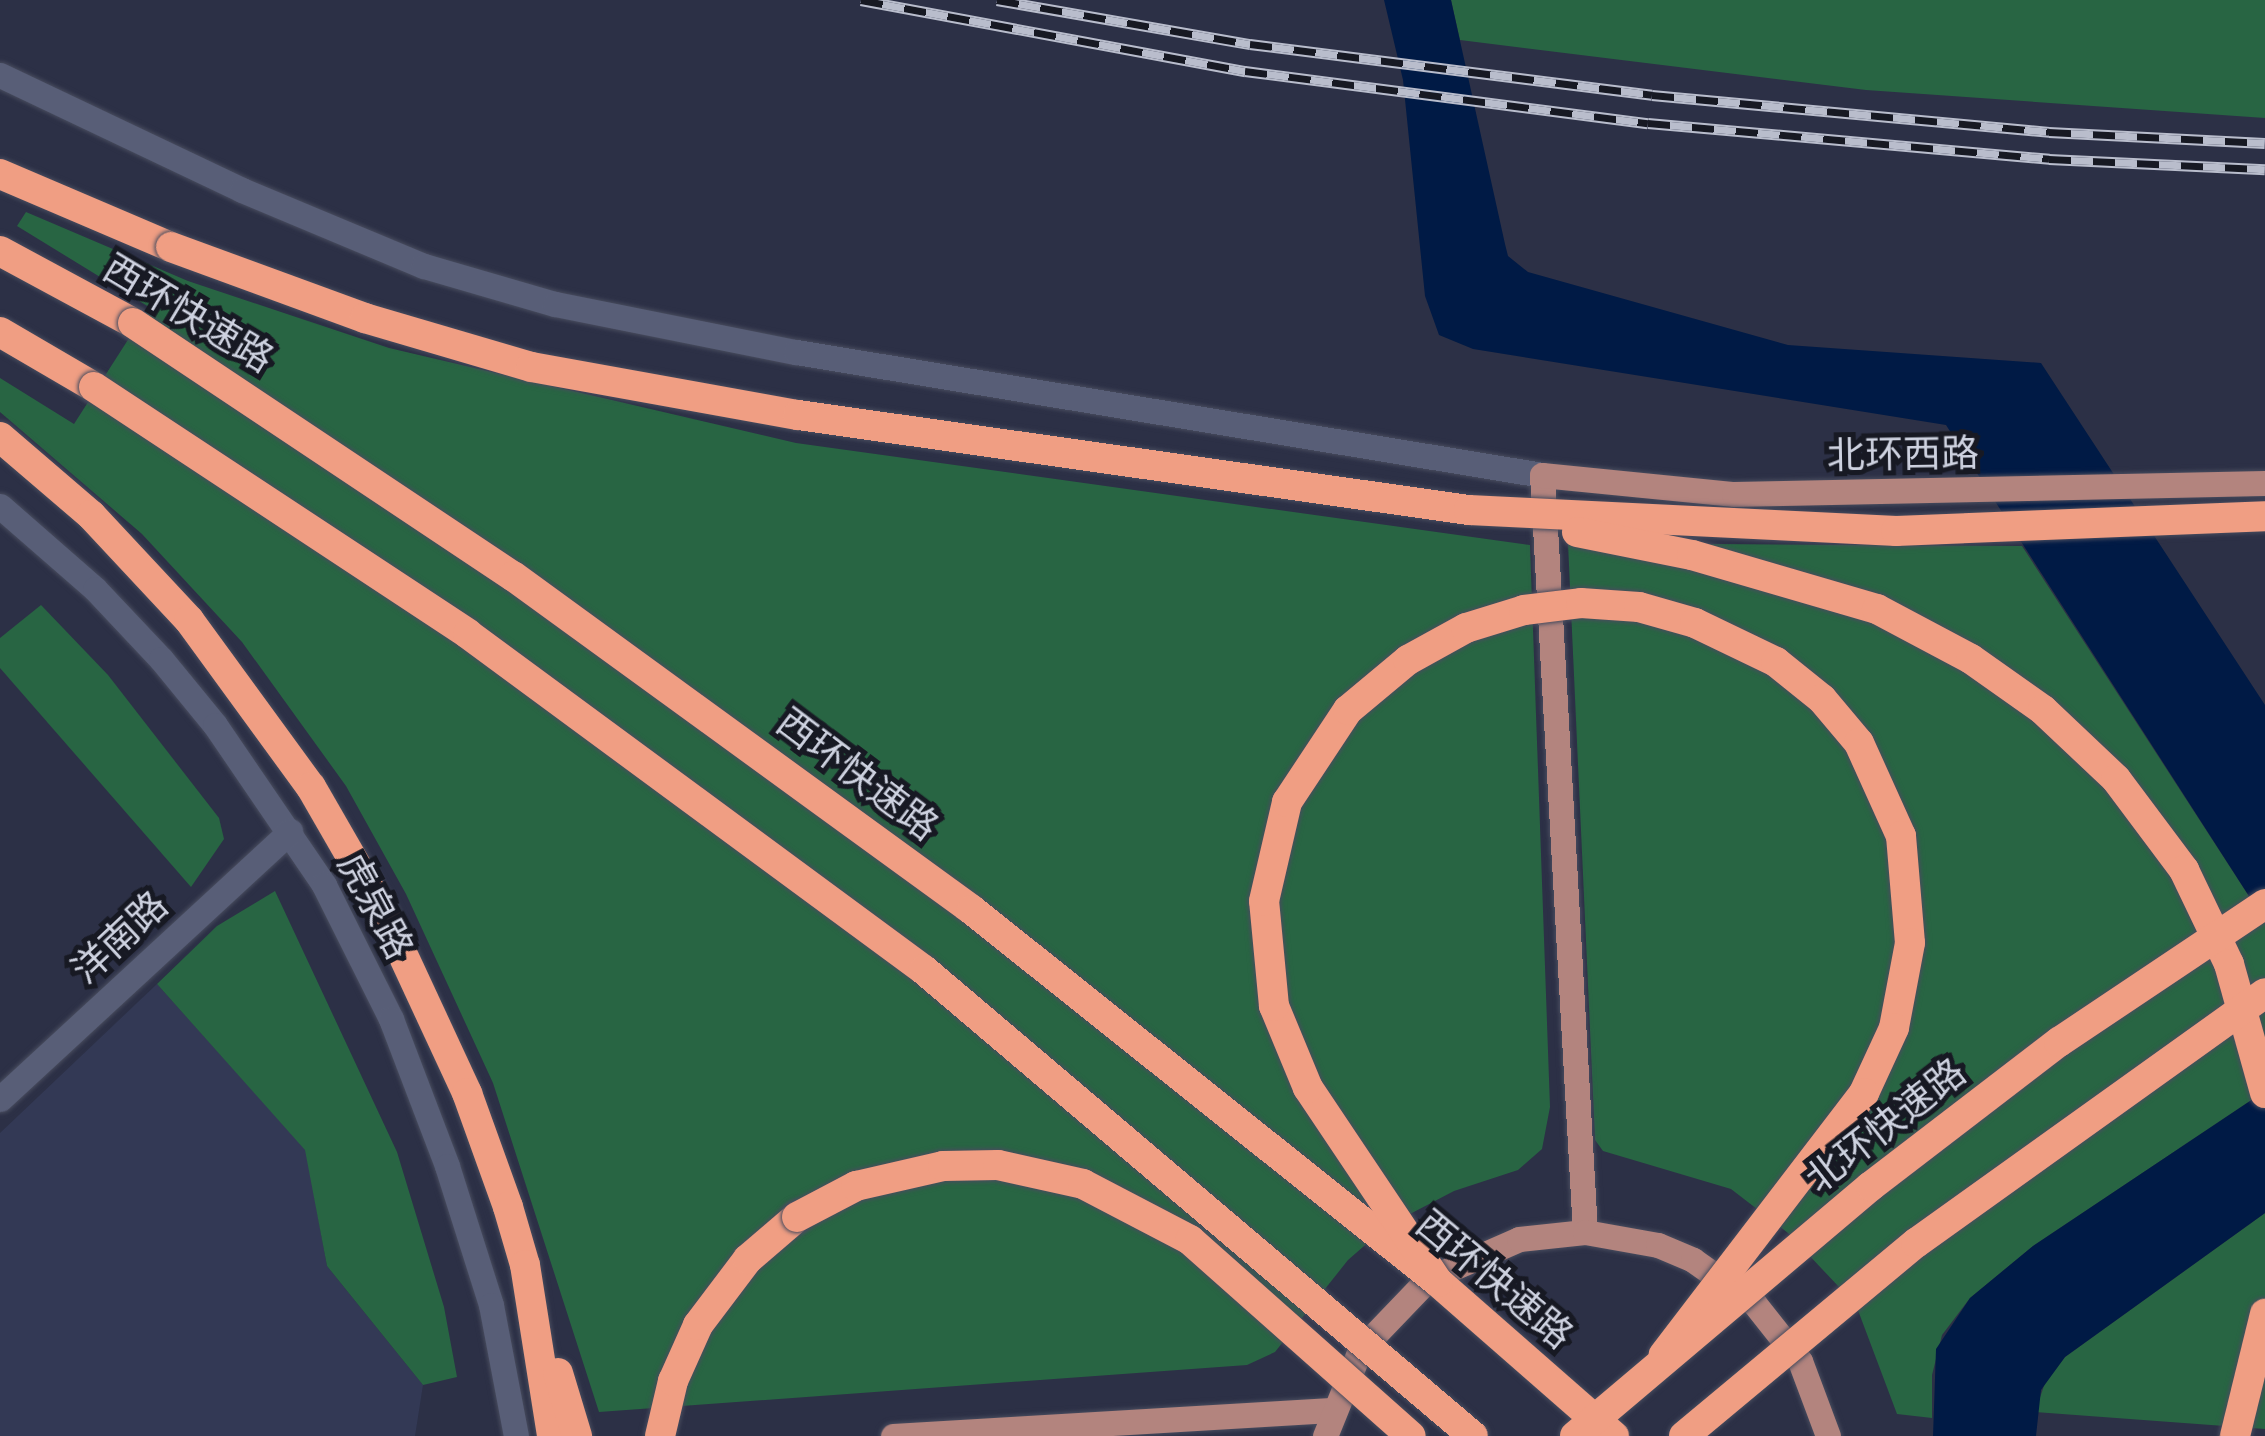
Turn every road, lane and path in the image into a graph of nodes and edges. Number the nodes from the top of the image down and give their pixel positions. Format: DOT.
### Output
graph roads {
  1 [pos="0,75"];
  2 [pos="0,174"];
  3 [pos="0,251"];
  4 [pos="0,332"];
  5 [pos="0,436"];
  6 [pos="1542,475"];
  7 [pos="2265,483"];
  8 [pos="0,506"];
  9 [pos="1469,510"];
  10 [pos="2265,516"];
  11 [pos="290,831"];
  12 [pos="2265,904"];
  13 [pos="2265,993"];
  14 [pos="2265,1093"];
  15 [pos="0,1100"];
  16 [pos="1585,1232"];
  17 [pos="526,1265"];
  18 [pos="1438,1282"];
  19 [pos="2265,1314"];
  20 [pos="1664,1355"];
  21 [pos="1332,1410"];
  22 [pos="516,1436"];
  23 [pos="552,1436"];
  24 [pos="577,1436"];
  25 [pos="660,1436"];
  26 [pos="893,1436"];
  27 [pos="1324,1436"];
  28 [pos="1411,1436"];
  29 [pos="1473,1436"];
  30 [pos="1576,1436"];
  31 [pos="1614,1436"];
  32 [pos="1684,1436"];
  33 [pos="1828,1436"];
  34 [pos="2235,1436"];
  1 -- 6 [label="street"];
  2 -- 9 [label="highway, bridge"];
  3 -- 18 [label="highway, 西环快速路, bridge"];
  4 -- 29 [label="highway, bridge"];
  5 -- 17 [label="highway"];
  6 -- 7 [label="main road, 北环西路"];
  6 -- 16 [label="main road"];
  8 -- 11 [label="street, 虎泉路"];
  9 -- 10 [label="highway, bridge"];
  9 -- 14 [label="highway, bridge"];
  11 -- 15 [label="street, 洋南路"];
  11 -- 22 [label="street, 虎泉路"];
  12 -- 20 [label="highway, 北环快速路, bridge"];
  13 -- 32 [label="highway, bridge"];
  16 -- 21 [label="main road"];
  16 -- 33 [label="main road"];
  17 -- 23 [label="highway"];
  17 -- 24 [label="highway"];
  18 -- 20 [label="highway, bridge"];
  18 -- 31 [label="highway, 西环快速路, bridge"];
  19 -- 34 [label="highway"];
  20 -- 30 [label="highway, 北环快速路, bridge"];
  21 -- 26 [label="main road"];
  21 -- 27 [label="main road"];
  25 -- 28 [label="highway, bridge"];
}
